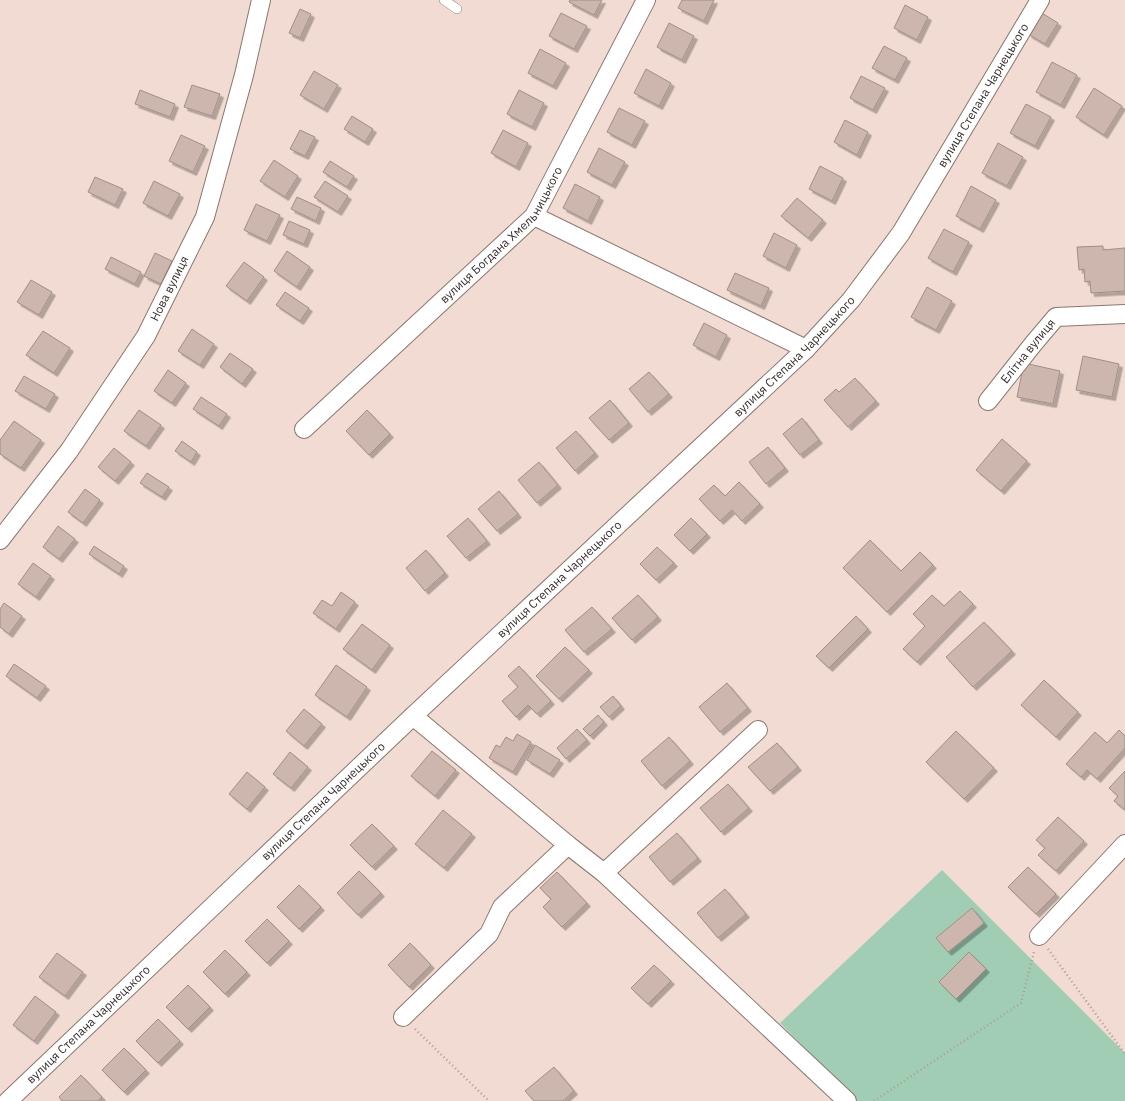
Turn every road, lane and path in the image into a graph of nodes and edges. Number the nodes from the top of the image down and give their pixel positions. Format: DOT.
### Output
graph roads {
  1 [pos="261,0"];
  2 [pos="444,0"];
  3 [pos="646,0"];
  4 [pos="1040,0"];
  5 [pos="457,9"];
  6 [pos="534,216"];
  7 [pos="1125,314"];
  8 [pos="806,349"];
  9 [pos="988,401"];
  10 [pos="304,429"];
  11 [pos="0,540"];
  12 [pos="414,716"];
  13 [pos="758,730"];
  14 [pos="1125,844"];
  15 [pos="568,845"];
  16 [pos="604,873"];
  17 [pos="1039,936"];
  18 [pos="403,1017"];
  19 [pos="1125,1054"];
  20 [pos="8,1101"];
  21 [pos="489,1101"];
  22 [pos="847,1101"];
  23 [pos="874,1101"];
  1 -- 11 [label="street, Нова вулиця"];
  2 -- 5 [label="lane"];
  3 -- 6 [label="street, вулиця Богдана Хмельницького"];
  4 -- 8 [label="street, вулиця Степана Чарнецького"];
  6 -- 8 [label="street"];
  6 -- 10 [label="street, вулиця Богдана Хмельницького"];
  7 -- 9 [label="street, Елітна вулиця"];
  8 -- 12 [label="street, вулиця Степана Чарнецького"];
  12 -- 15 [label="street"];
  12 -- 20 [label="street, вулиця Степана Чарнецького"];
  13 -- 16 [label="street"];
  14 -- 17 [label="street"];
  15 -- 16 [label="street"];
  15 -- 18 [label="street"];
  16 -- 22 [label="street"];
  17 -- 19 [label="path"];
  17 -- 23 [label="path"];
  18 -- 21 [label="path"];
}
